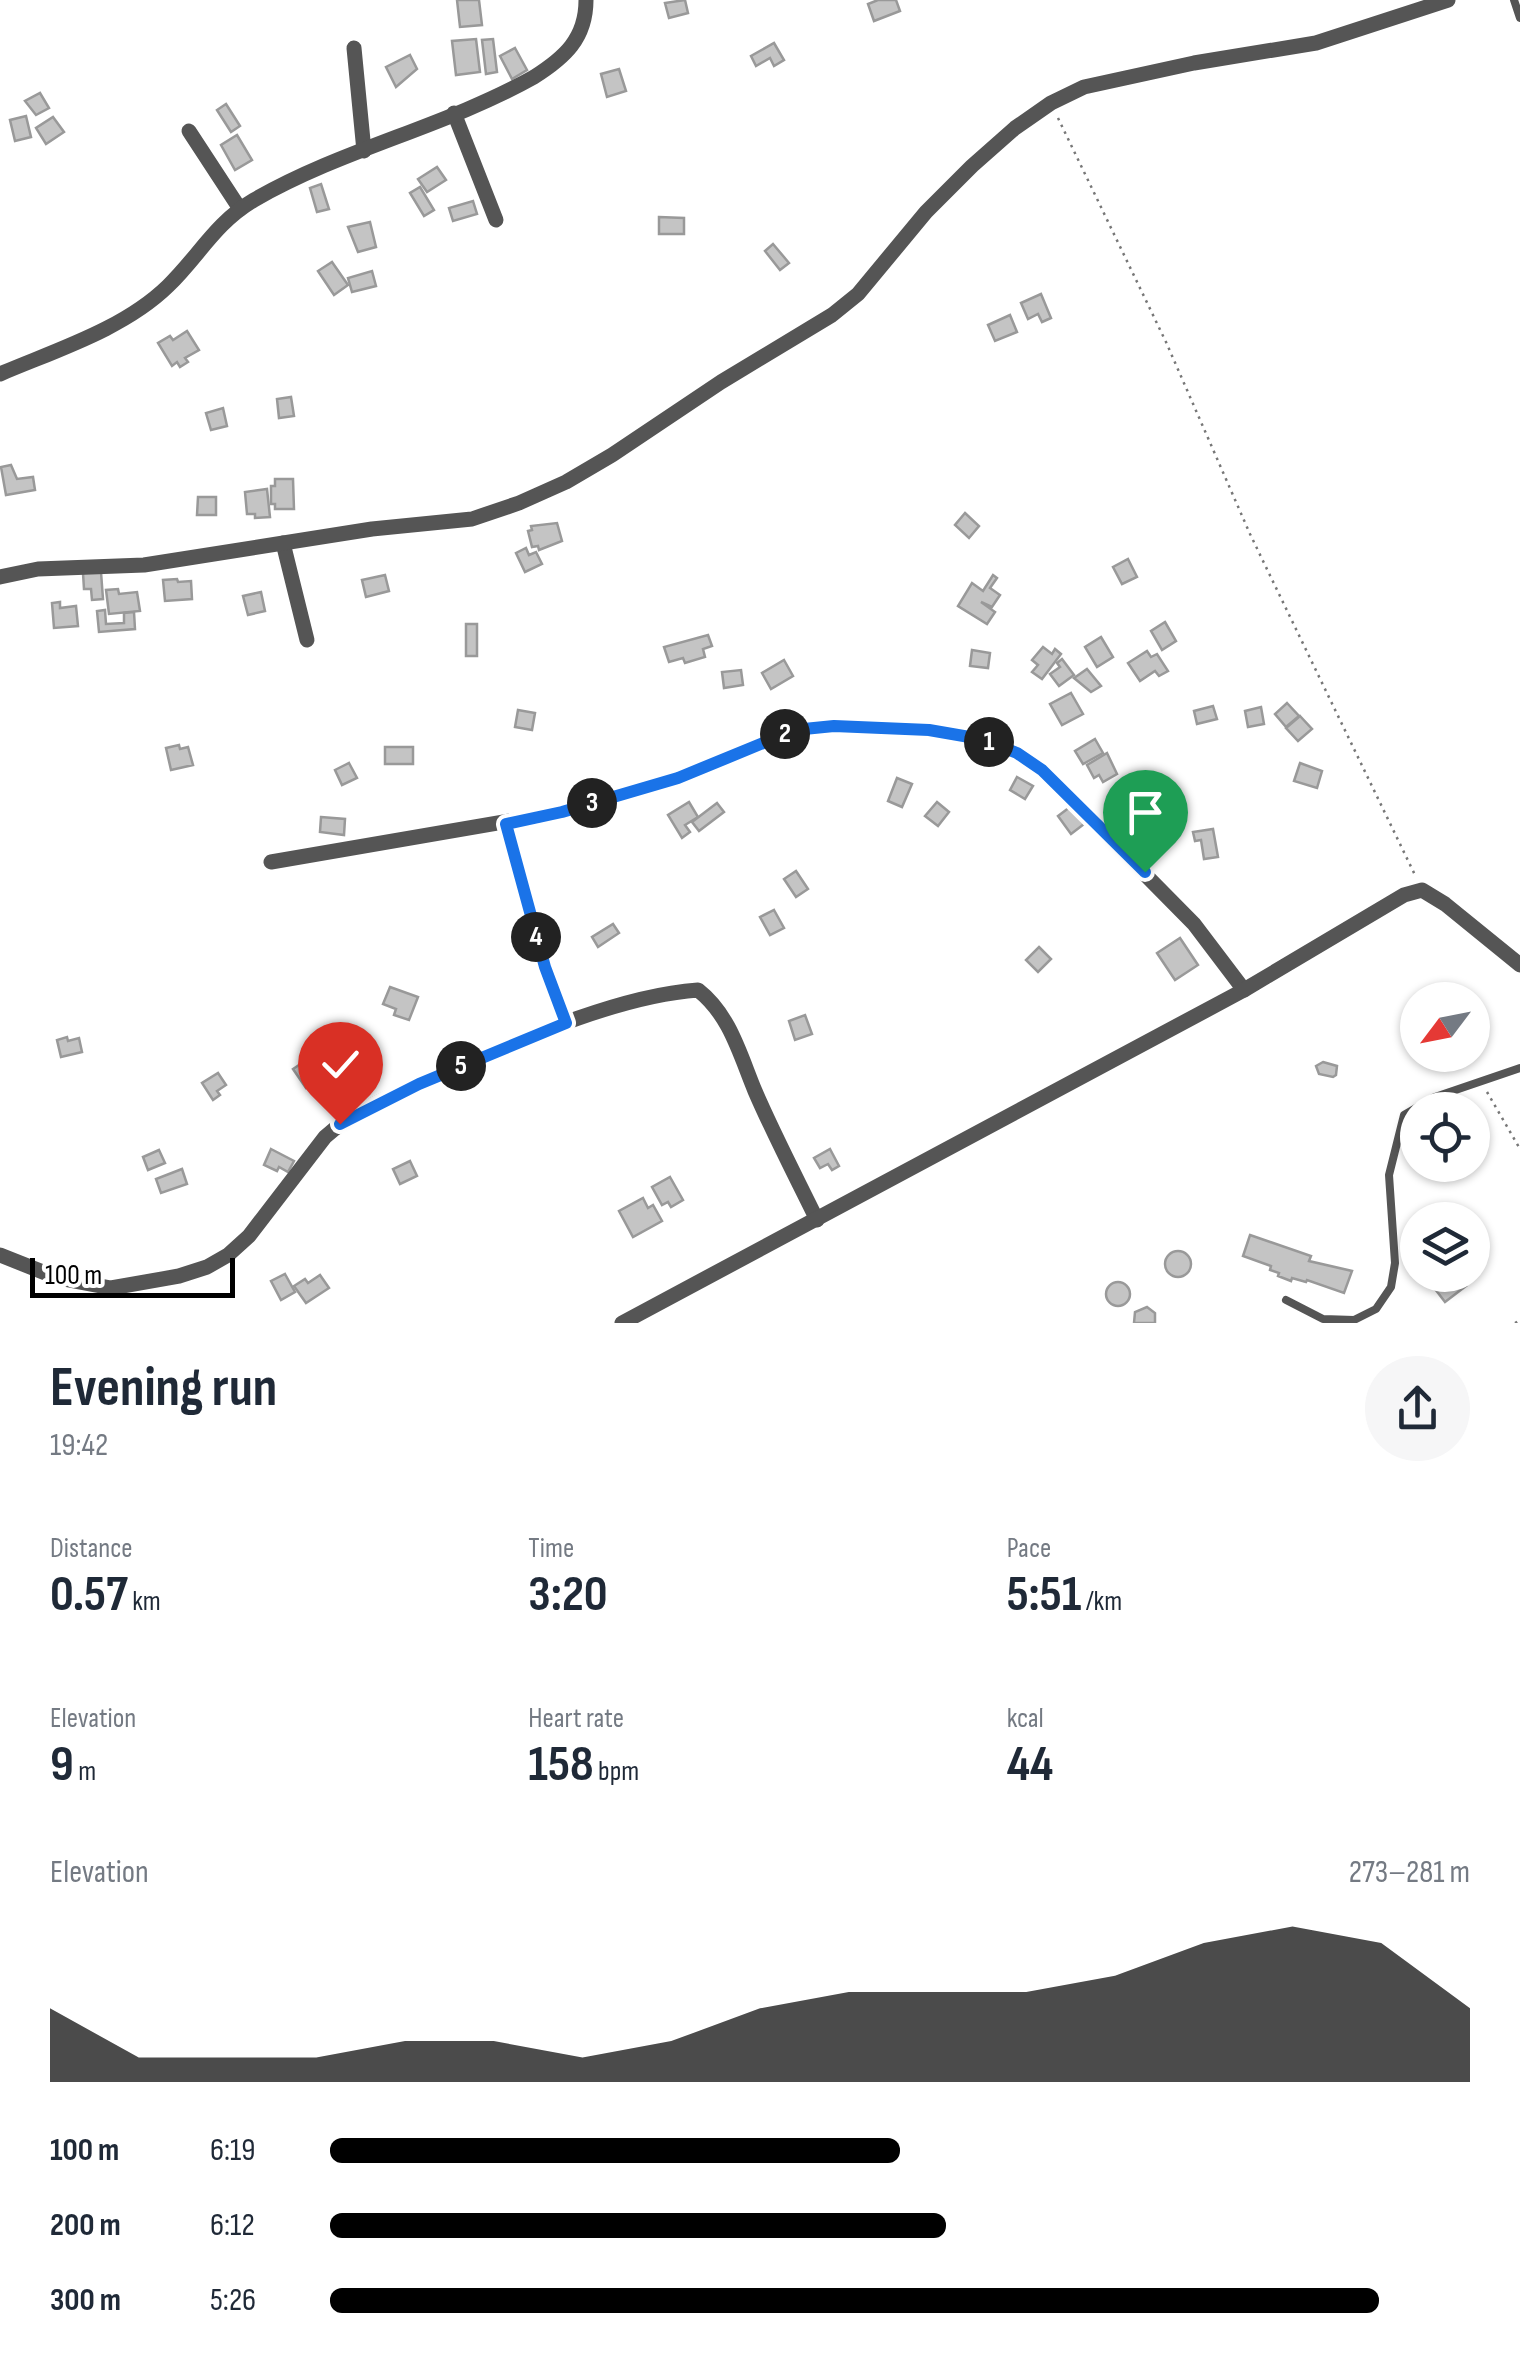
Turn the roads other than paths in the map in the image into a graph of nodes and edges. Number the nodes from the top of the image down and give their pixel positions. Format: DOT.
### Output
graph roads {
  1 [pos="586,0"];
  2 [pos="1448,0"];
  3 [pos="1514,0"];
  4 [pos="1520,18"];
  5 [pos="354,48"];
  6 [pos="454,113"];
  7 [pos="189,131"];
  8 [pos="364,151"];
  9 [pos="240,209"];
  10 [pos="496,220"];
  11 [pos="0,374"];
  12 [pos="283,543"];
  13 [pos="0,577"];
  14 [pos="307,640"];
  15 [pos="506,824"];
  16 [pos="271,862"];
  17 [pos="1520,965"];
  18 [pos="1244,990"];
  19 [pos="566,1023"];
  20 [pos="1520,1068"];
  21 [pos="817,1220"];
  22 [pos="0,1255"];
  23 [pos="1286,1300"];
  24 [pos="622,1323"];
  1 -- 6 [label="street"];
  2 -- 12 [label="street"];
  3 -- 4 [label="lane"];
  5 -- 8 [label="street"];
  6 -- 8 [label="street"];
  6 -- 10 [label="street"];
  7 -- 9 [label="street"];
  8 -- 9 [label="street"];
  9 -- 11 [label="street"];
  12 -- 13 [label="street"];
  12 -- 14 [label="street"];
  15 -- 16 [label="street"];
  15 -- 18 [label="street"];
  15 -- 19 [label="street"];
  17 -- 18 [label="street"];
  18 -- 21 [label="street"];
  19 -- 21 [label="street"];
  19 -- 22 [label="street"];
  20 -- 23 [label="lane"];
  21 -- 24 [label="street"];
}
